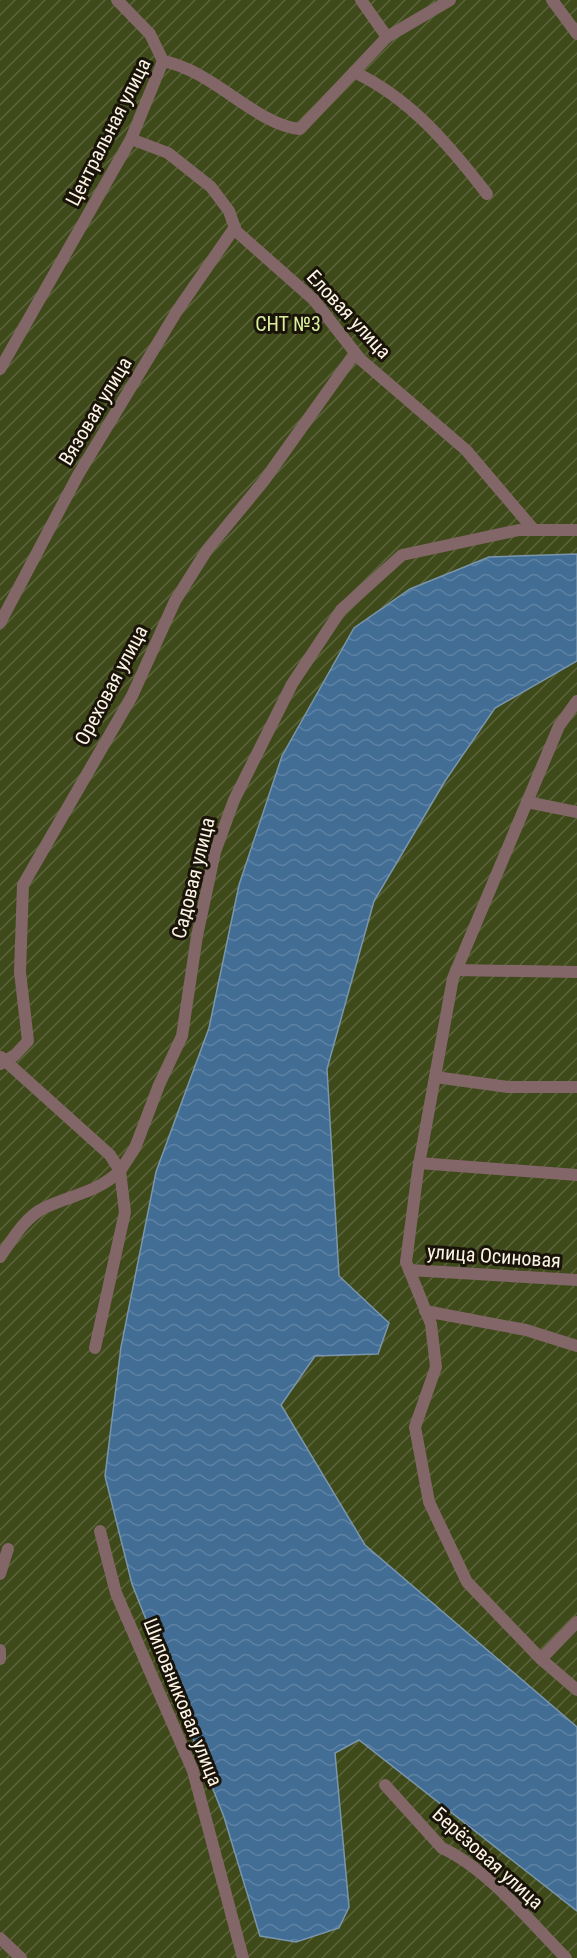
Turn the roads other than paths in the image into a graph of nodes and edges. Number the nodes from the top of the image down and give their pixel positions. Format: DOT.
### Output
graph roads {
  1 [pos="117,0"];
  2 [pos="361,0"];
  3 [pos="450,0"];
  4 [pos="552,0"];
  5 [pos="577,34"];
  6 [pos="387,37"];
  7 [pos="163,61"];
  8 [pos="354,72"];
  9 [pos="131,139"];
  10 [pos="487,194"];
  11 [pos="235,227"];
  12 [pos="355,353"];
  13 [pos="0,369"];
  14 [pos="534,530"];
  15 [pos="577,530"];
  16 [pos="0,622"];
  17 [pos="577,701"];
  18 [pos="527,802"];
  19 [pos="577,812"];
  20 [pos="456,970"];
  21 [pos="577,972"];
  22 [pos="2,1060"];
  23 [pos="435,1077"];
  24 [pos="577,1087"];
  25 [pos="419,1163"];
  26 [pos="120,1171"];
  27 [pos="577,1175"];
  28 [pos="0,1257"];
  29 [pos="409,1270"];
  30 [pos="577,1280"];
  31 [pos="425,1311"];
  32 [pos="577,1346"];
  33 [pos="95,1348"];
  34 [pos="100,1531"];
  35 [pos="8,1549"];
  36 [pos="0,1574"];
  37 [pos="577,1622"];
  38 [pos="0,1650"];
  39 [pos="0,1659"];
  40 [pos="541,1659"];
  41 [pos="577,1690"];
  42 [pos="385,1785"];
  43 [pos="0,1938"];
  44 [pos="21,1958"];
  45 [pos="243,1958"];
  46 [pos="566,1958"];
  1 -- 7 [label="street"];
  2 -- 6 [label="street"];
  3 -- 6 [label="street, Центральная улица"];
  4 -- 5 [label="street"];
  6 -- 8 [label="street, Центральная улица"];
  7 -- 8 [label="street, Центральная улица"];
  7 -- 9 [label="street, Центральная улица"];
  8 -- 10 [label="street"];
  9 -- 11 [label="street, Еловая улица"];
  9 -- 13 [label="street, Центральная улица"];
  11 -- 12 [label="street, Еловая улица"];
  11 -- 16 [label="street, Вязовая улица"];
  12 -- 14 [label="street, Еловая улица"];
  12 -- 22 [label="street, Ореховая улица"];
  14 -- 15 [label="street, Садовая улица"];
  14 -- 26 [label="street, Садовая улица"];
  17 -- 18 [label="street"];
  18 -- 19 [label="street"];
  18 -- 20 [label="street"];
  20 -- 21 [label="street"];
  20 -- 23 [label="street"];
  22 -- 26 [label="street"];
  23 -- 24 [label="street"];
  23 -- 25 [label="street"];
  25 -- 27 [label="street"];
  25 -- 29 [label="street"];
  26 -- 28 [label="street"];
  26 -- 33 [label="street"];
  29 -- 30 [label="street, улица Осиновая"];
  29 -- 31 [label="street"];
  31 -- 32 [label="street"];
  31 -- 40 [label="street"];
  34 -- 45 [label="street, Шиповниковая улица"];
  35 -- 36 [label="street"];
  37 -- 40 [label="street"];
  38 -- 39 [label="street"];
  40 -- 41 [label="street"];
  42 -- 46 [label="street, Берёзовая улица"];
  43 -- 44 [label="street"];
}
